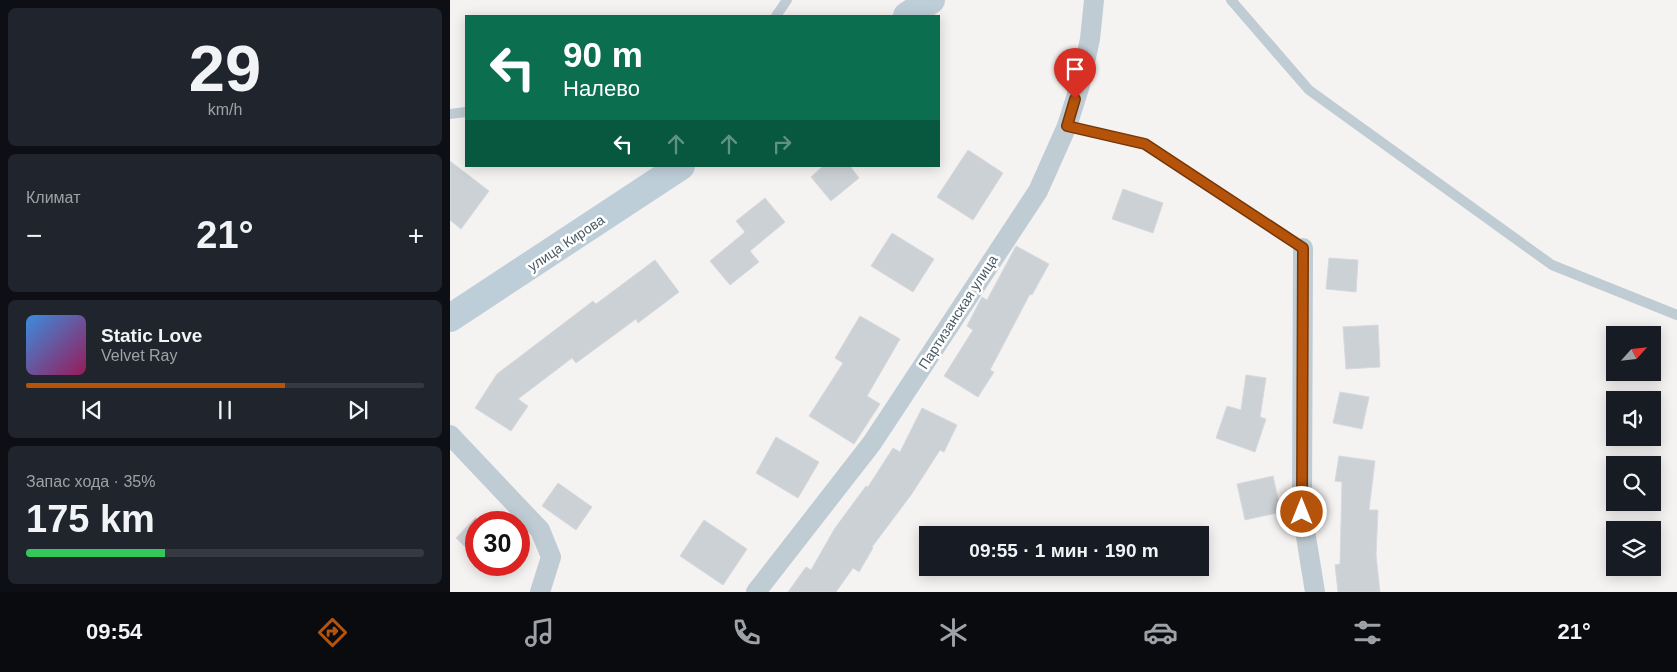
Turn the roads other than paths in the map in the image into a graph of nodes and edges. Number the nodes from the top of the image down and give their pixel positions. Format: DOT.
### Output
graph roads {
  1 [pos="787,0"];
  2 [pos="932,0"];
  3 [pos="1094,0"];
  4 [pos="1231,0"];
  5 [pos="777,15"];
  6 [pos="909,15"];
  7 [pos="465,112"];
  8 [pos="450,114"];
  9 [pos="1067,126"];
  10 [pos="679,167"];
  11 [pos="1303,248"];
  12 [pos="1677,315"];
  13 [pos="450,318"];
  14 [pos="450,435"];
  15 [pos="540,592"];
  16 [pos="756,592"];
  17 [pos="1315,592"];
  1 -- 5 [label="lane"];
  2 -- 6 [label="main road"];
  3 -- 9 [label="street, Партизанская улица"];
  4 -- 12 [label="lane"];
  7 -- 8 [label="lane"];
  9 -- 11 [label="lane"];
  9 -- 16 [label="street, Партизанская улица"];
  10 -- 13 [label="main road, улица Кирова"];
  11 -- 17 [label="street"];
  14 -- 15 [label="street"];
}
